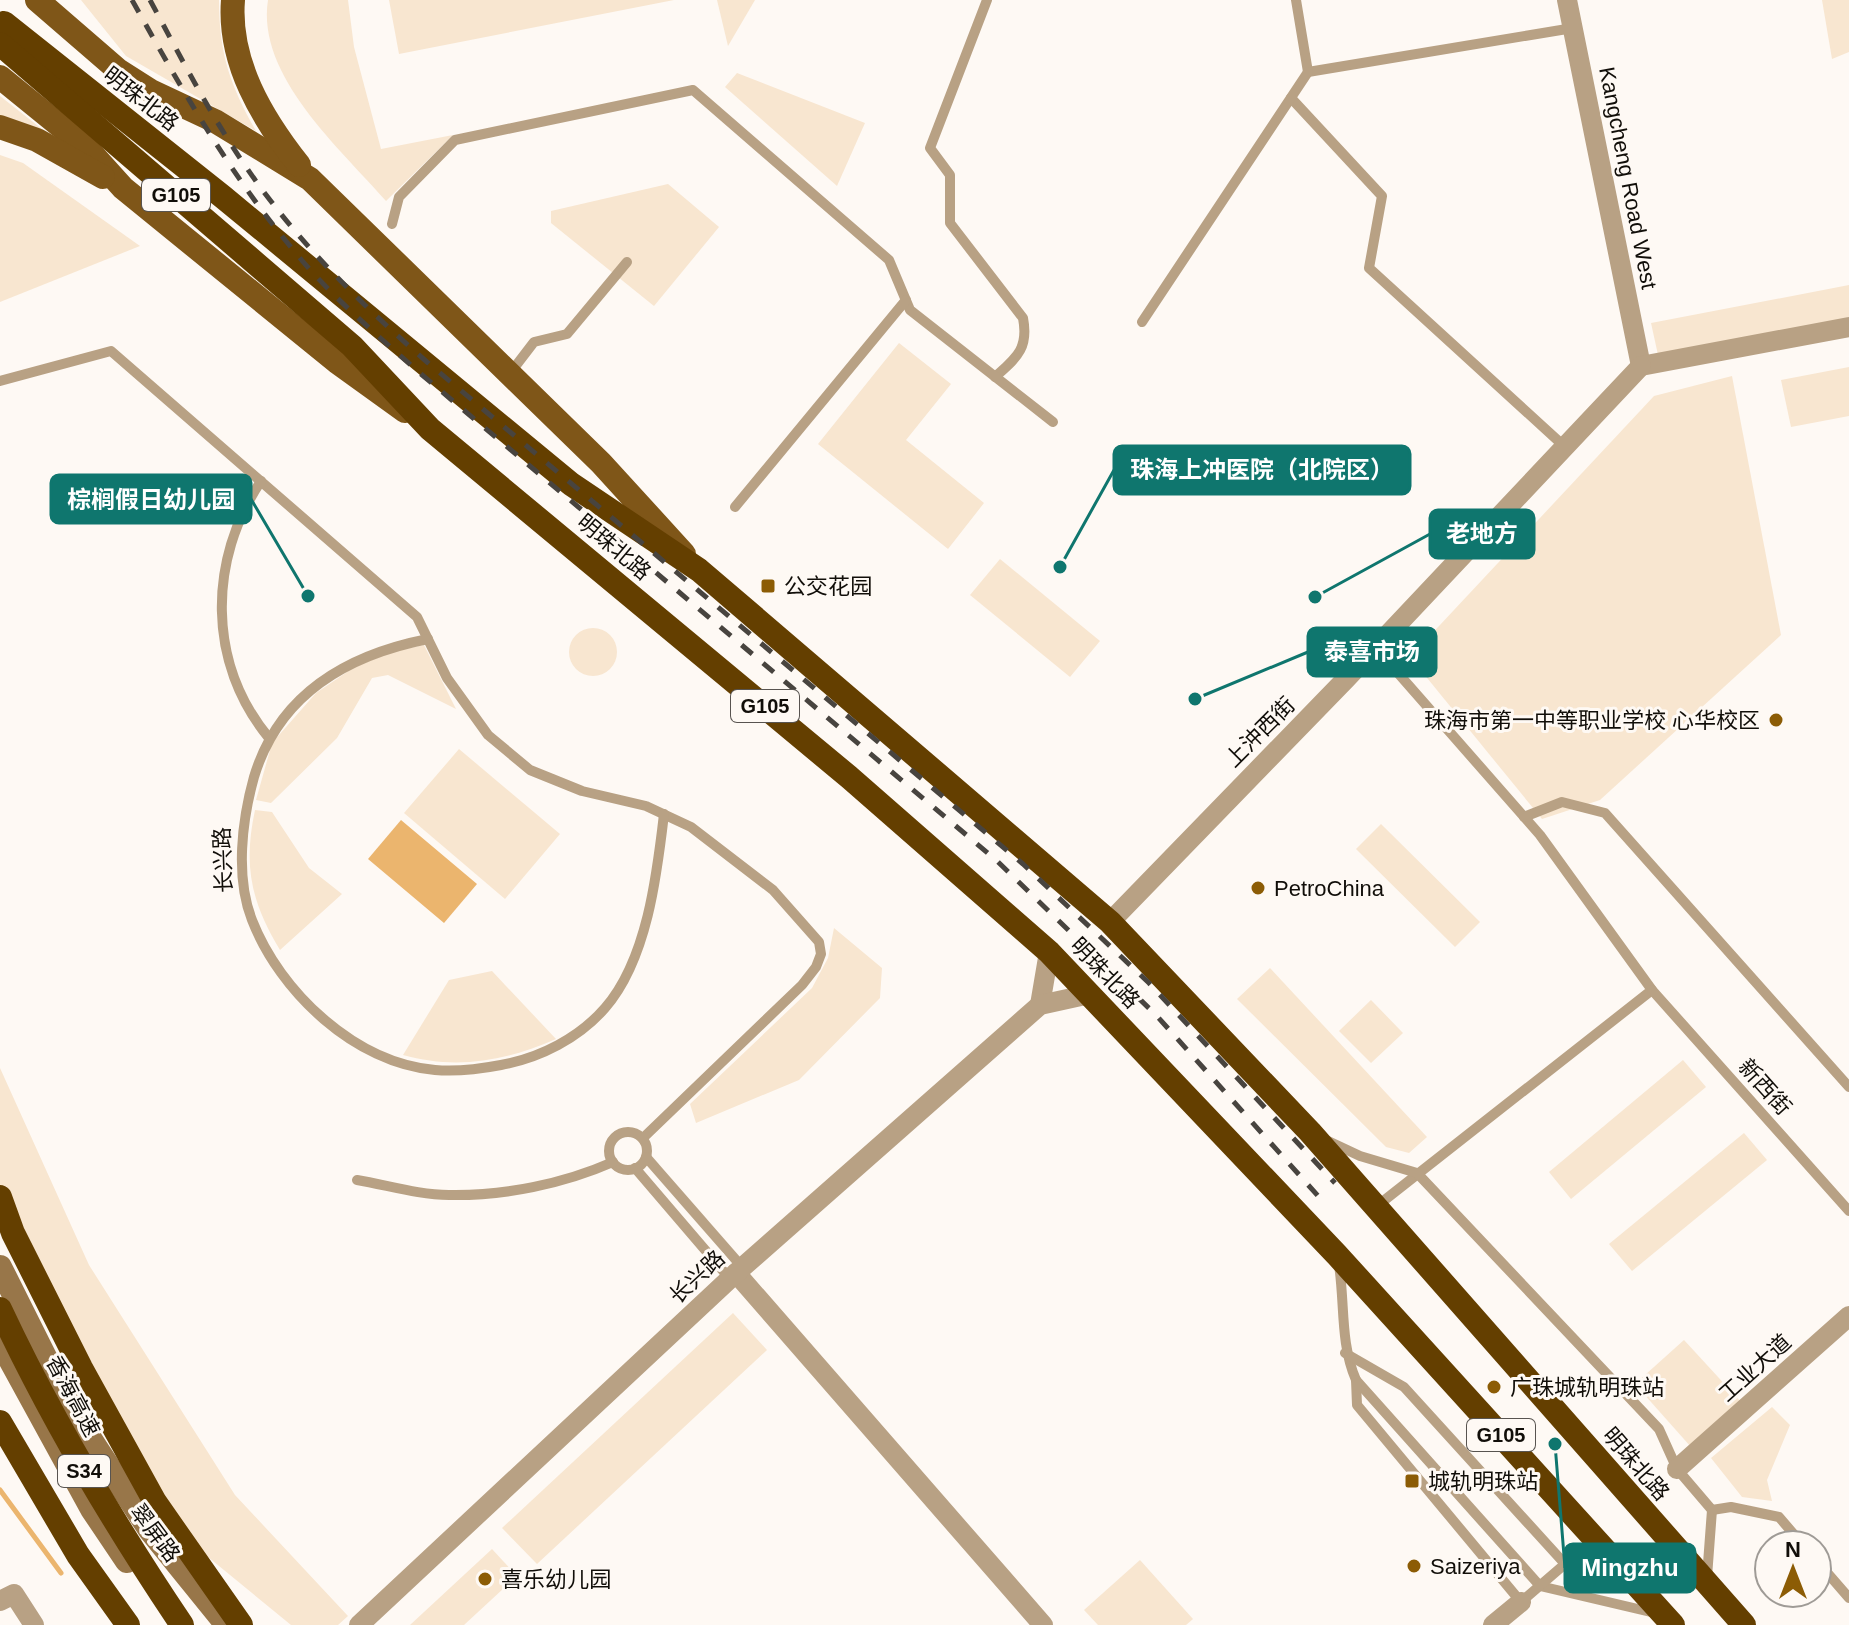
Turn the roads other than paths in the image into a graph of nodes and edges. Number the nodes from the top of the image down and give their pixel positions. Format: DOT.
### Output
graph roads {
  1 [pos="37,0"];
  2 [pos="233,0"];
  3 [pos="987,0"];
  4 [pos="1296,0"];
  5 [pos="1567,0"];
  6 [pos="1573,28"];
  7 [pos="2,33"];
  8 [pos="1308,72"];
  9 [pos="0,77"];
  10 [pos="1291,98"];
  11 [pos="0,127"];
  12 [pos="310,179"];
  13 [pos="123,188"];
  14 [pos="392,224"];
  15 [pos="627,262"];
  16 [pos="906,300"];
  17 [pos="1142,322"];
  18 [pos="1849,327"];
  19 [pos="1641,366"];
  20 [pos="509,374"];
  21 [pos="995,377"];
  22 [pos="0,381"];
  23 [pos="1053,422"];
  24 [pos="430,429"];
  25 [pos="1565,447"];
  26 [pos="261,481"];
  27 [pos="735,507"];
  28 [pos="699,570"];
  29 [pos="428,639"];
  30 [pos="1376,648"];
  31 [pos="269,738"];
  32 [pos="664,814"];
  33 [pos="1524,817"];
  34 [pos="1110,922"];
  35 [pos="1049,952"];
  36 [pos="1652,990"];
  37 [pos="1090,994"];
  38 [pos="1040,1005"];
  39 [pos="1849,1087"];
  40 [pos="1310,1132"];
  41 [pos="643,1138"];
  42 [pos="646,1157"];
  43 [pos="613,1162"];
  44 [pos="635,1168"];
  45 [pos="1417,1173"];
  46 [pos="357,1180"];
  47 [pos="0,1197"];
  48 [pos="1376,1207"];
  49 [pos="1849,1211"];
  50 [pos="1337,1255"];
  51 [pos="0,1267"];
  52 [pos="736,1273"];
  53 [pos="0,1309"];
  54 [pos="1849,1316"];
  55 [pos="0,1341"];
  56 [pos="1345,1353"];
  57 [pos="1356,1380"];
  58 [pos="0,1422"];
  59 [pos="1677,1469"];
  60 [pos="1712,1510"];
  61 [pos="1789,1529"];
  62 [pos="1833,1580"];
  63 [pos="1707,1583"];
  64 [pos="1540,1586"];
  65 [pos="1849,1598"];
  66 [pos="0,1601"];
  67 [pos="1521,1602"];
  68 [pos="1669,1620"];
  69 [pos="34,1625"];
  70 [pos="128,1625"];
  71 [pos="173,1625"];
  72 [pos="182,1625"];
  73 [pos="227,1625"];
  74 [pos="241,1625"];
  75 [pos="359,1625"];
  76 [pos="1043,1625"];
  77 [pos="1493,1625"];
  78 [pos="1744,1625"];
  1 -- 12 [label="main road, 明珠北路 / G105"];
  2 -- 12 [label="main road"];
  3 -- 21 [label="lane"];
  4 -- 8 [label="lane"];
  5 -- 6 [label="street, Kangcheng Road West"];
  6 -- 8 [label="lane"];
  6 -- 19 [label="street, Kangcheng Road West"];
  7 -- 24 [label="highway, 明珠北路 / G105"];
  7 -- 28 [label="highway, 明珠北路 / G105"];
  8 -- 10 [label="lane"];
  9 -- 13 [label="main road, 明珠北路 / G105"];
  10 -- 17 [label="lane"];
  10 -- 25 [label="lane"];
  11 -- 13 [label="main road"];
  12 -- 20 [label="main road, 明珠北路 / G105"];
  13 -- 24 [label="main road, 明珠北路 / G105"];
  14 -- 16 [label="lane"];
  15 -- 20 [label="lane"];
  16 -- 21 [label="lane"];
  16 -- 27 [label="lane"];
  18 -- 19 [label="street"];
  19 -- 25 [label="street, 上沖西街"];
  20 -- 28 [label="main road, 明珠北路 / G105"];
  21 -- 23 [label="lane"];
  22 -- 26 [label="lane"];
  24 -- 35 [label="highway, 明珠北路 / G105"];
  25 -- 30 [label="street, 上沖西街"];
  26 -- 29 [label="lane"];
  26 -- 31 [label="lane"];
  28 -- 34 [label="highway, 明珠北路 / G105"];
  29 -- 31 [label="lane, 长兴路"];
  29 -- 32 [label="lane"];
  30 -- 33 [label="lane, 新西街"];
  30 -- 34 [label="street, 上沖西街"];
  31 -- 32 [label="lane, 长兴路"];
  32 -- 41 [label="lane"];
  33 -- 36 [label="lane, 新西街"];
  33 -- 39 [label="lane"];
  34 -- 40 [label="highway, 明珠北路 / G105"];
  35 -- 37 [label="highway, 明珠北路 / G105"];
  35 -- 38 [label="street"];
  36 -- 45 [label="lane"];
  36 -- 49 [label="lane, 新西街"];
  37 -- 38 [label="street, 长兴路"];
  37 -- 50 [label="highway, 明珠北路 / G105"];
  38 -- 52 [label="street, 长兴路"];
  40 -- 45 [label="lane"];
  40 -- 48 [label="highway, 明珠北路 / G105"];
  41 -- 42 [label="lane"];
  41 -- 43 [label="lane"];
  42 -- 44 [label="lane"];
  42 -- 52 [label="lane"];
  43 -- 44 [label="lane"];
  43 -- 46 [label="lane"];
  44 -- 52 [label="lane"];
  45 -- 48 [label="lane"];
  45 -- 59 [label="lane"];
  47 -- 74 [label="highway"];
  48 -- 63 [label="highway, 明珠北路 / G105"];
  50 -- 56 [label="lane"];
  50 -- 68 [label="highway, 明珠北路 / G105"];
  51 -- 73 [label="main road, 翠屏路"];
  52 -- 75 [label="street, 长兴路"];
  52 -- 76 [label="street"];
  53 -- 72 [label="highway, 香海高速 / S34"];
  54 -- 59 [label="street, 工业大道"];
  55 -- 71 [label="main road, 翠屏路"];
  56 -- 57 [label="lane"];
  56 -- 64 [label="lane"];
  57 -- 64 [label="lane"];
  57 -- 67 [label="lane"];
  58 -- 70 [label="highway, S34"];
  59 -- 60 [label="lane"];
  60 -- 61 [label="lane"];
  60 -- 63 [label="lane"];
  62 -- 65 [label="lane"];
  63 -- 78 [label="highway, 明珠北路 / G105"];
  64 -- 67 [label="lane"];
  64 -- 68 [label="lane"];
  66 -- 69 [label="street"];
  67 -- 77 [label="street"];
}
